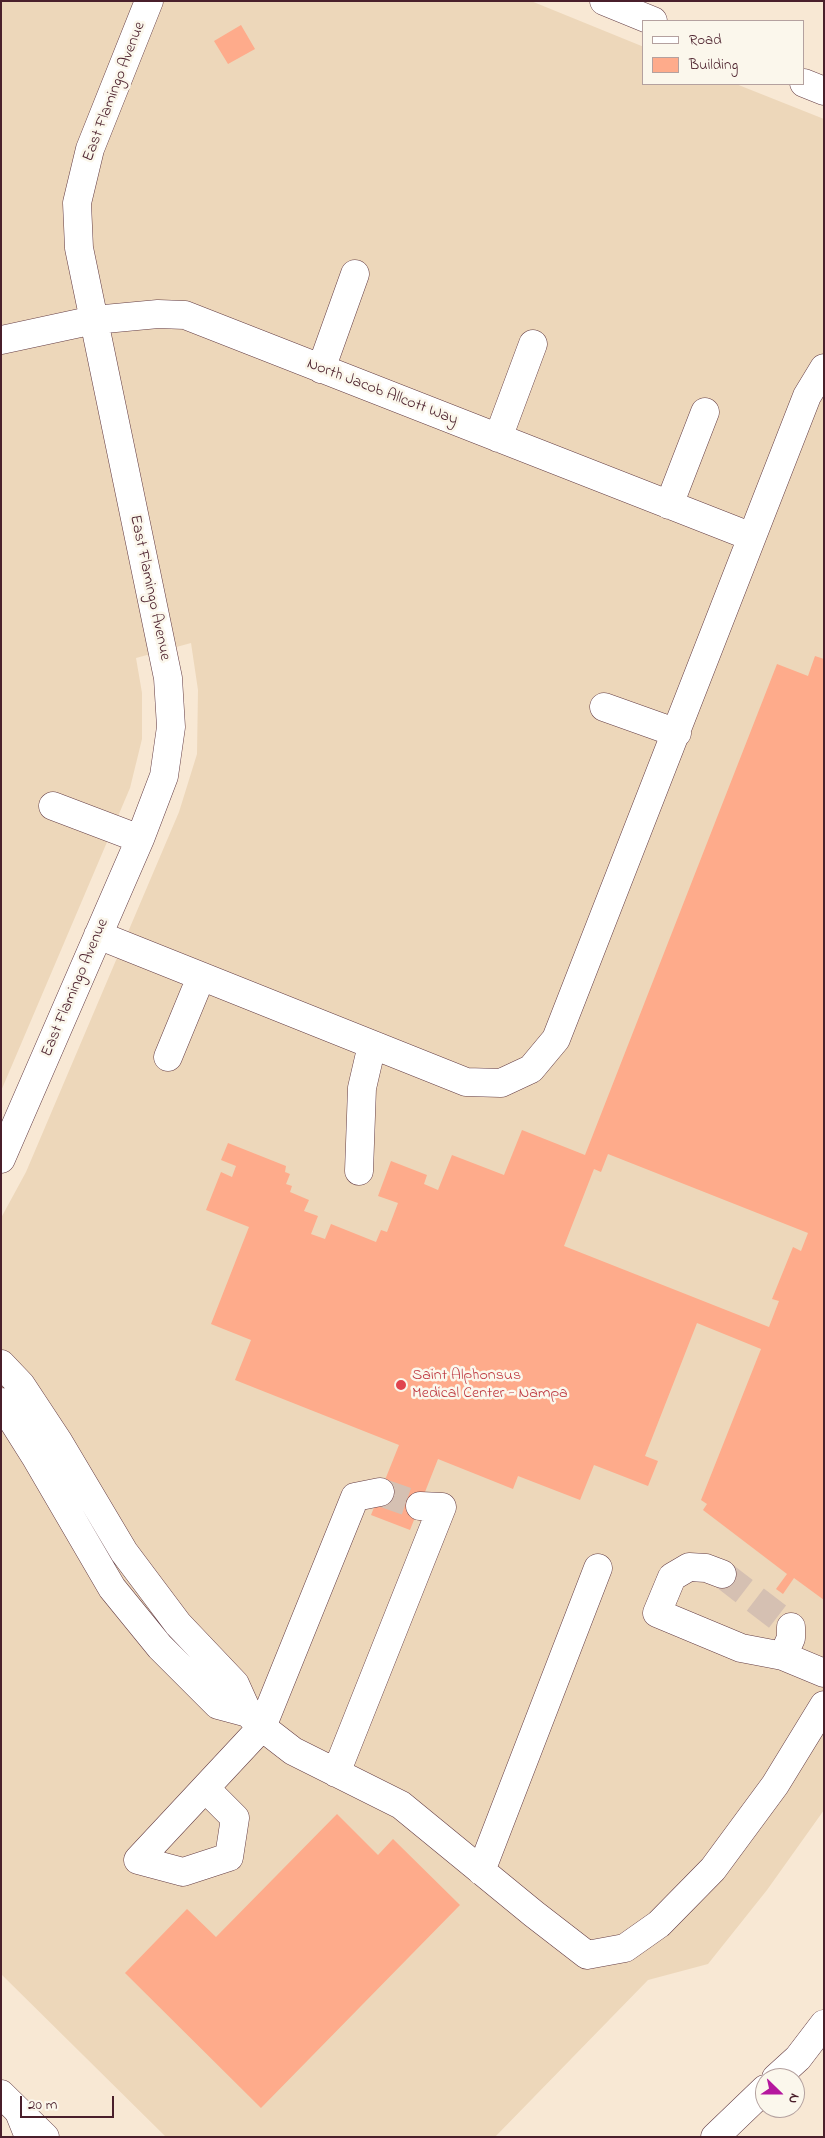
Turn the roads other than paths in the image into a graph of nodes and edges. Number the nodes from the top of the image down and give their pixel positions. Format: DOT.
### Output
graph roads {
  1 [pos="150,1"];
  2 [pos="604,1"];
  3 [pos="651,20"];
  4 [pos="805,82"];
  5 [pos="824,91"];
  6 [pos="355,274"];
  7 [pos="94,320"];
  8 [pos="1,340"];
  9 [pos="533,344"];
  10 [pos="824,368"];
  11 [pos="321,369"];
  12 [pos="705,412"];
  13 [pos="498,438"];
  14 [pos="669,505"];
  15 [pos="752,538"];
  16 [pos="604,707"];
  17 [pos="676,733"];
  18 [pos="53,806"];
  19 [pos="140,839"];
  20 [pos="98,936"];
  21 [pos="201,977"];
  22 [pos="372,1045"];
  23 [pos="168,1057"];
  24 [pos="1,1160"];
  25 [pos="358,1171"];
  26 [pos="1,1364"];
  27 [pos="1,1402"];
  28 [pos="380,1492"];
  29 [pos="420,1506"];
  30 [pos="598,1568"];
  31 [pos="722,1574"];
  32 [pos="791,1627"];
  33 [pos="783,1656"];
  34 [pos="824,1673"];
  35 [pos="824,1705"];
  36 [pos="255,1720"];
  37 [pos="336,1773"];
  38 [pos="206,1789"];
  39 [pos="481,1871"];
  40 [pos="824,2024"];
  41 [pos="787,2068"];
  42 [pos="755,2099"];
  43 [pos="16,2114"];
  44 [pos="46,2137"];
  45 [pos="715,2137"];
  1 -- 7 [label="main road, East Flamingo Avenue"];
  2 -- 3 [label="main road"];
  4 -- 5 [label="main road"];
  6 -- 11 [label="main road"];
  7 -- 8 [label="main road, North Jacob Allcott Way"];
  7 -- 11 [label="main road, North Jacob Allcott Way"];
  7 -- 19 [label="main road, East Flamingo Avenue"];
  9 -- 13 [label="main road"];
  10 -- 15 [label="main road"];
  11 -- 13 [label="main road, North Jacob Allcott Way"];
  12 -- 14 [label="main road"];
  13 -- 14 [label="main road, North Jacob Allcott Way"];
  14 -- 15 [label="main road, North Jacob Allcott Way"];
  15 -- 17 [label="main road"];
  16 -- 17 [label="main road"];
  17 -- 22 [label="main road"];
  18 -- 19 [label="main road"];
  19 -- 20 [label="main road, East Flamingo Avenue"];
  20 -- 21 [label="main road"];
  20 -- 24 [label="main road, East Flamingo Avenue"];
  21 -- 22 [label="main road"];
  21 -- 23 [label="main road"];
  22 -- 25 [label="main road"];
  26 -- 36 [label="main road"];
  27 -- 36 [label="main road"];
  28 -- 36 [label="main road"];
  29 -- 37 [label="main road"];
  30 -- 39 [label="main road"];
  31 -- 33 [label="main road"];
  32 -- 33 [label="main road"];
  33 -- 34 [label="main road"];
  35 -- 39 [label="main road"];
  36 -- 37 [label="main road"];
  36 -- 38 [label="main road"];
  37 -- 39 [label="main road"];
  40 -- 41 [label="main road"];
  42 -- 45 [label="main road"];
  43 -- 44 [label="main road"];
}
